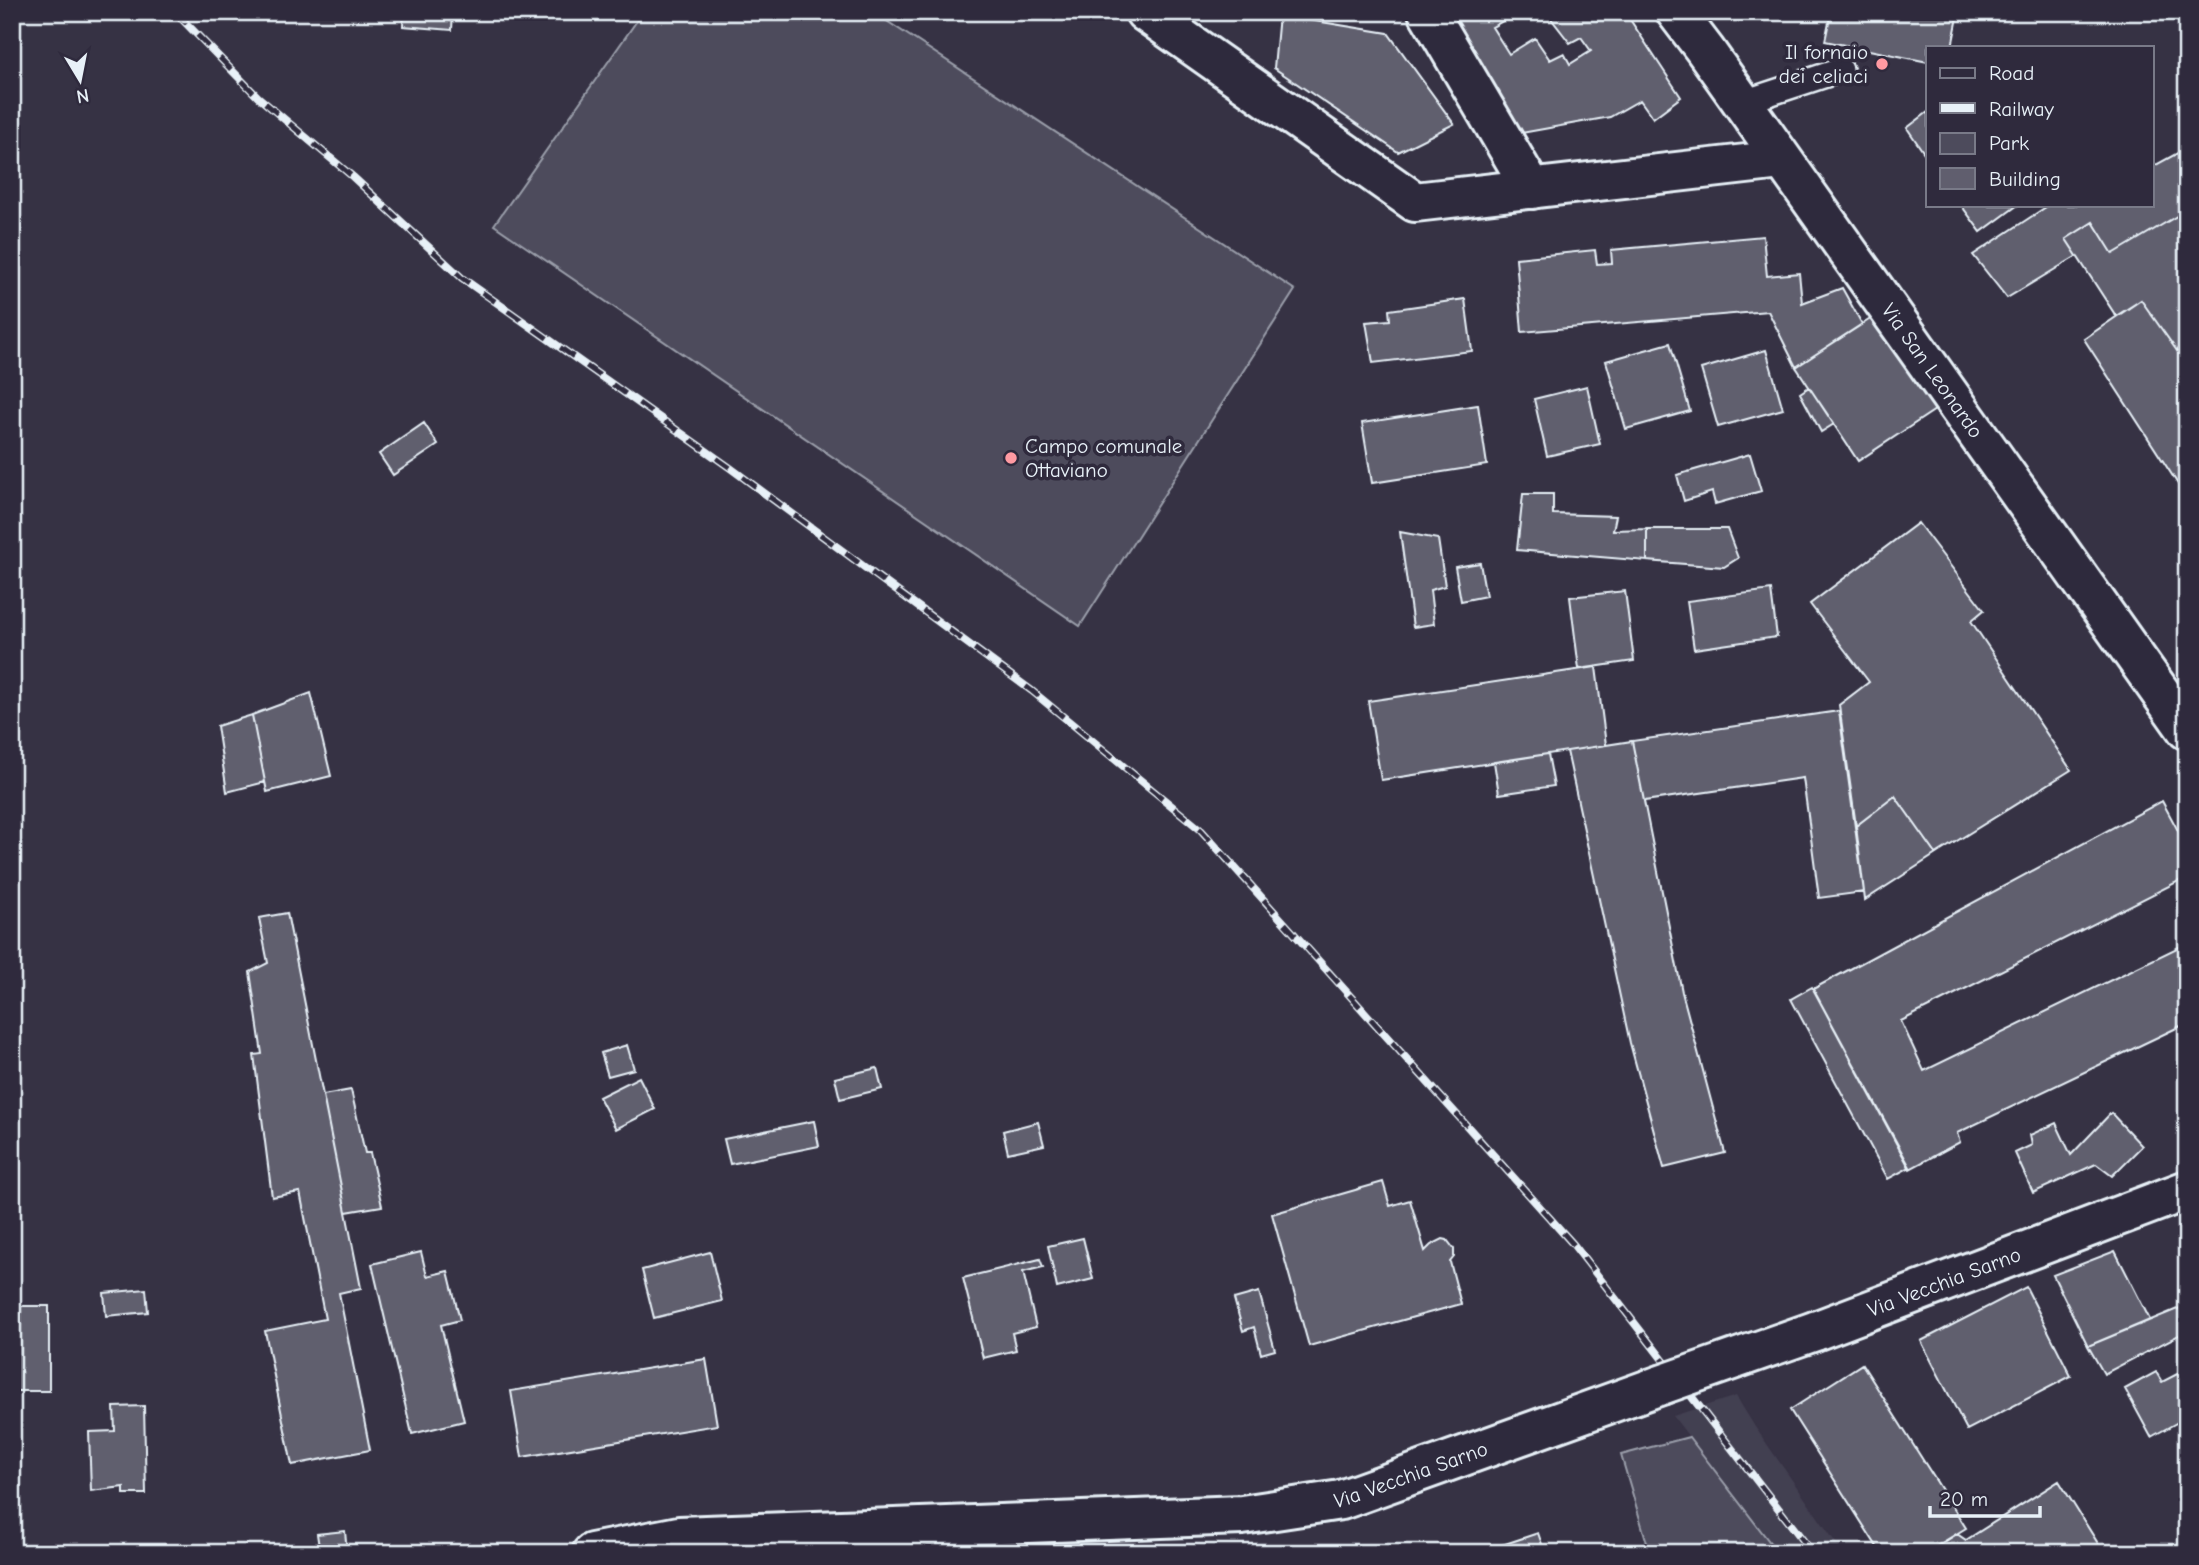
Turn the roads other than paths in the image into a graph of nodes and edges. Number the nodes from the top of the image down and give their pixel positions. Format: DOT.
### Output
graph roads {
  1 [pos="1145,12"];
  2 [pos="1428,12"];
  3 [pos="1675,12"];
  4 [pos="1841,70"];
  5 [pos="1741,103"];
  6 [pos="1781,160"];
  7 [pos="1532,189"];
  8 [pos="2187,730"];
  9 [pos="2187,1190"];
  10 [pos="592,1553"];
  1 -- 7 [label="street"];
  2 -- 7 [label="street"];
  3 -- 5 [label="street, Via San Leonardo"];
  4 -- 5 [label="lane"];
  5 -- 6 [label="street, Via San Leonardo"];
  6 -- 7 [label="street"];
  6 -- 8 [label="street, Via San Leonardo"];
  9 -- 10 [label="street, Via Vecchia Sarno, bridge"];
}
